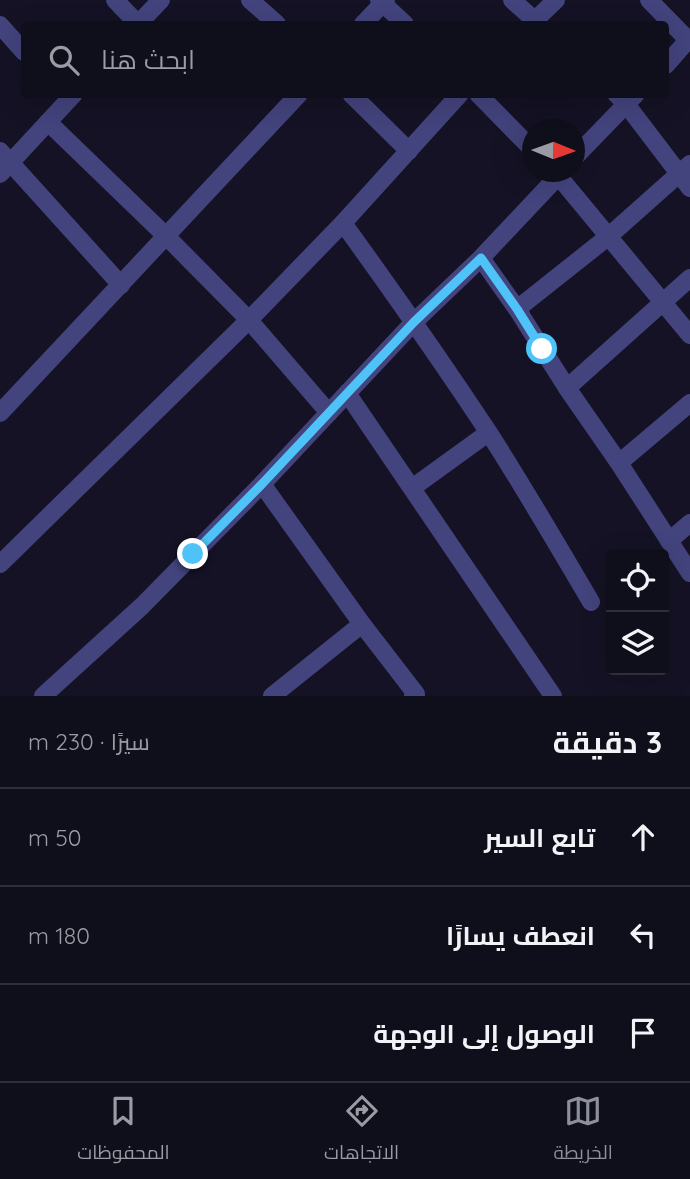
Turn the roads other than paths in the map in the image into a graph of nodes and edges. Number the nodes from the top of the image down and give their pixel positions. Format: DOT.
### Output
graph roads {
  1 [pos="114,0"];
  2 [pos="161,0"];
  3 [pos="250,0"];
  4 [pos="512,0"];
  5 [pos="556,0"];
  6 [pos="649,0"];
  7 [pos="382,1"];
  8 [pos="135,21"];
  9 [pos="141,21"];
  10 [pos="274,21"];
  11 [pos="365,21"];
  12 [pos="402,21"];
  13 [pos="533,21"];
  14 [pos="537,21"];
  15 [pos="0,25"];
  16 [pos="689,41"];
  17 [pos="21,49"];
  18 [pos="669,62"];
  19 [pos="67,98"];
  20 [pos="295,98"];
  21 [pos="355,98"];
  22 [pos="456,98"];
  23 [pos="482,98"];
  24 [pos="626,98"];
  25 [pos="48,122"];
  26 [pos="522,138"];
  27 [pos="585,146"];
  28 [pos="409,151"];
  29 [pos="4,162"];
  30 [pos="686,175"];
  31 [pos="551,182"];
  32 [pos="566,182"];
  33 [pos="343,223"];
  34 [pos="609,236"];
  35 [pos="167,237"];
  36 [pos="481,258"];
  37 [pos="690,278"];
  38 [pos="121,285"];
  39 [pos="664,303"];
  40 [pos="517,309"];
  41 [pos="248,320"];
  42 [pos="414,322"];
  43 [pos="690,335"];
  44 [pos="567,388"];
  45 [pos="347,393"];
  46 [pos="690,403"];
  47 [pos="0,413"];
  48 [pos="329,413"];
  49 [pos="488,432"];
  50 [pos="619,463"];
  51 [pos="262,484"];
  52 [pos="412,488"];
  53 [pos="690,523"];
  54 [pos="669,541"];
  55 [pos="0,564"];
  56 [pos="690,573"];
  57 [pos="591,602"];
  58 [pos="362,624"];
  59 [pos="415,695"];
  60 [pos="43,696"];
  61 [pos="272,696"];
  62 [pos="553,696"];
  1 -- 8 [label="street"];
  2 -- 9 [label="street"];
  3 -- 10 [label="street"];
  4 -- 13 [label="street"];
  5 -- 14 [label="street"];
  6 -- 16 [label="street"];
  7 -- 11 [label="street"];
  7 -- 12 [label="street"];
  15 -- 17 [label="street"];
  16 -- 18 [label="street"];
  19 -- 25 [label="street"];
  20 -- 35 [label="street"];
  21 -- 28 [label="street"];
  22 -- 28 [label="street"];
  23 -- 26 [label="street"];
  24 -- 27 [label="street"];
  24 -- 30 [label="street"];
  25 -- 29 [label="street"];
  25 -- 35 [label="street"];
  28 -- 33 [label="street"];
  29 -- 38 [label="street"];
  30 -- 34 [label="street"];
  31 -- 36 [label="street"];
  32 -- 34 [label="street"];
  33 -- 41 [label="street"];
  33 -- 42 [label="street"];
  34 -- 39 [label="street"];
  34 -- 40 [label="street"];
  35 -- 38 [label="street"];
  35 -- 41 [label="street"];
  36 -- 40 [label="street"];
  36 -- 42 [label="street"];
  37 -- 39 [label="street"];
  38 -- 47 [label="street"];
  39 -- 43 [label="street"];
  39 -- 44 [label="street"];
  40 -- 44 [label="street"];
  41 -- 48 [label="street"];
  41 -- 55 [label="street"];
  42 -- 45 [label="street"];
  42 -- 49 [label="street"];
  44 -- 50 [label="street"];
  45 -- 48 [label="street"];
  45 -- 52 [label="street"];
  46 -- 50 [label="street"];
  48 -- 51 [label="street"];
  49 -- 52 [label="street"];
  49 -- 57 [label="street"];
  50 -- 54 [label="street"];
  51 -- 58 [label="street"];
  51 -- 60 [label="street"];
  52 -- 62 [label="street"];
  53 -- 54 [label="street"];
  54 -- 56 [label="street"];
  58 -- 59 [label="street"];
  58 -- 61 [label="street"];
}
